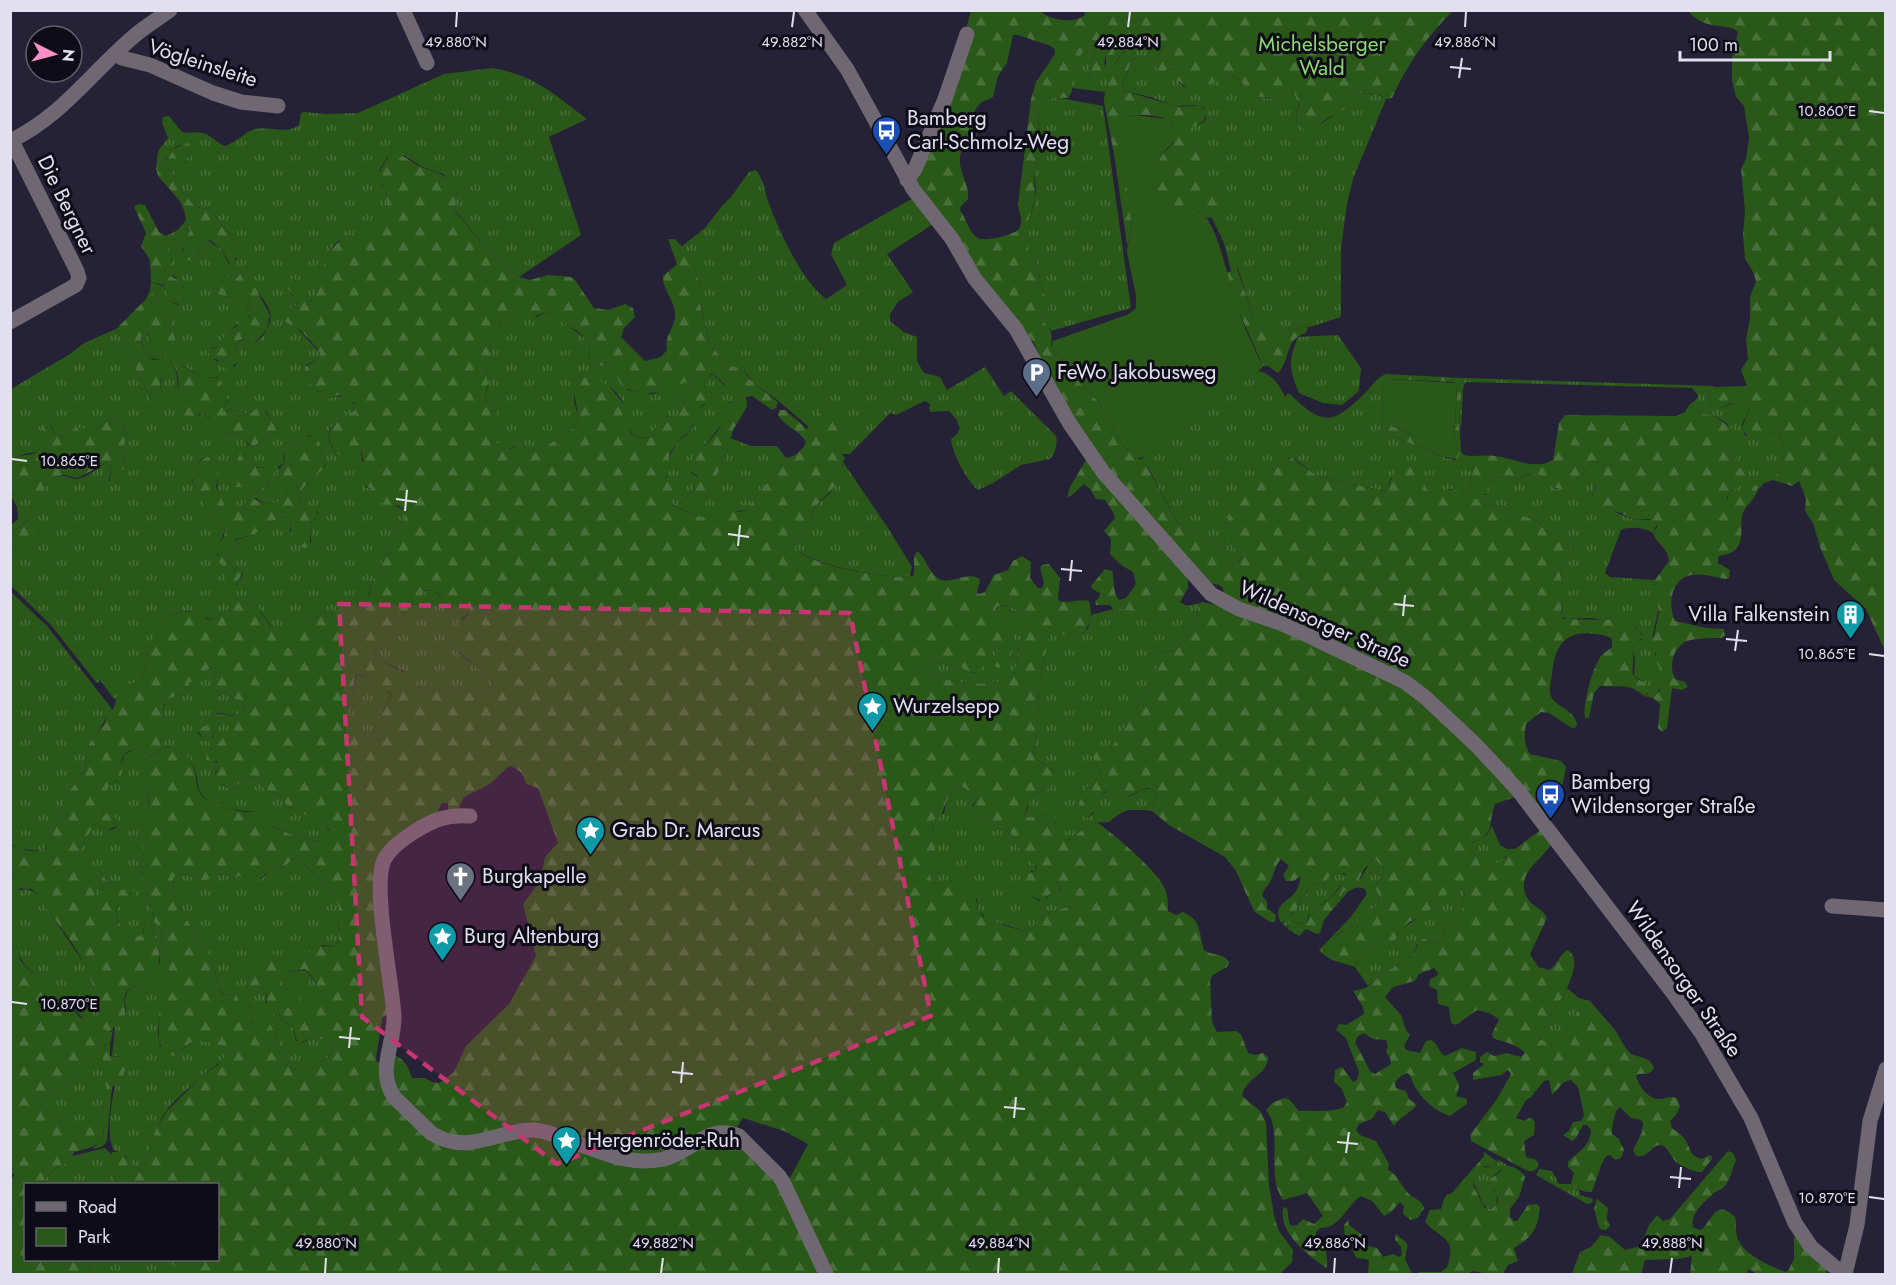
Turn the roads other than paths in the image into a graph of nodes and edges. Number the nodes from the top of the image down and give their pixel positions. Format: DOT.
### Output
graph roads {
  1 [pos="170,10"];
  2 [pos="403,10"];
  3 [pos="806,10"];
  4 [pos="150,16"];
  5 [pos="967,34"];
  6 [pos="116,53"];
  7 [pos="427,63"];
  8 [pos="278,106"];
  9 [pos="11,141"];
  10 [pos="907,180"];
  11 [pos="10,322"];
  12 [pos="470,816"];
  13 [pos="1832,906"];
  14 [pos="1886,910"];
  15 [pos="1886,1070"];
  16 [pos="1838,1273"];
  17 [pos="826,1275"];
  1 -- 4 [label="street"];
  2 -- 7 [label="street"];
  3 -- 10 [label="street, Wildensorger Straße"];
  4 -- 6 [label="street"];
  5 -- 10 [label="street"];
  6 -- 8 [label="street, Vögleinsleite"];
  6 -- 9 [label="street"];
  9 -- 11 [label="street, Die Bergner"];
  10 -- 16 [label="street, Wildensorger Straße"];
  12 -- 17 [label="street"];
  13 -- 14 [label="street"];
  15 -- 16 [label="street"];
}
